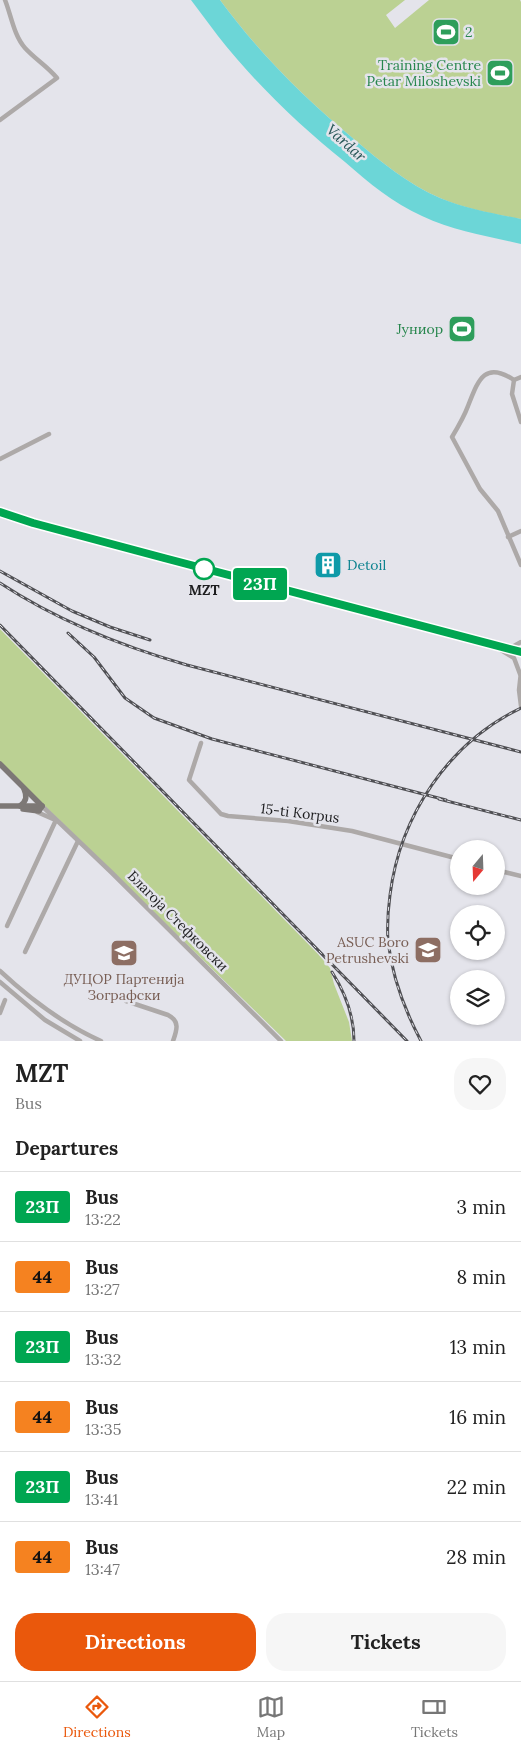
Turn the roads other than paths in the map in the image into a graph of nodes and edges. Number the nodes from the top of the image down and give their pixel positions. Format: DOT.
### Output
graph roads {
  1 [pos="5,0"];
  2 [pos="0,120"];
  3 [pos="521,377"];
  4 [pos="514,380"];
  5 [pos="521,422"];
  6 [pos="49,434"];
  7 [pos="0,459"];
  8 [pos="0,512"];
  9 [pos="521,531"];
  10 [pos="508,537"];
  11 [pos="521,566"];
  12 [pos="521,642"];
  13 [pos="495,646"];
  14 [pos="521,652"];
  15 [pos="521,668"];
  16 [pos="520,674"];
  17 [pos="521,706"];
  18 [pos="201,743"];
  19 [pos="0,764"];
  20 [pos="23,787"];
  21 [pos="0,806"];
  22 [pos="20,806"];
  23 [pos="42,806"];
  24 [pos="13,807"];
  25 [pos="36,812"];
  26 [pos="56,820"];
  27 [pos="78,840"];
  28 [pos="450,857"];
  29 [pos="505,872"];
  30 [pos="521,876"];
  31 [pos="7,926"];
  32 [pos="25,952"];
  33 [pos="0,971"];
  34 [pos="0,982"];
  35 [pos="5,1000"];
  36 [pos="126,1001"];
  37 [pos="0,1013"];
  38 [pos="80,1041"];
  39 [pos="101,1041"];
  40 [pos="173,1041"];
  41 [pos="281,1041"];
  1 -- 2 [label="street"];
  3 -- 4 [label="street"];
  4 -- 5 [label="street"];
  4 -- 10 [label="street"];
  6 -- 7 [label="street"];
  8 -- 13 [label="street"];
  9 -- 10 [label="street"];
  10 -- 11 [label="street"];
  12 -- 13 [label="street"];
  13 -- 14 [label="street"];
  13 -- 16 [label="street"];
  15 -- 16 [label="street"];
  16 -- 17 [label="street"];
  18 -- 28 [label="street, 15-ti Korpus"];
  19 -- 20 [label="main road, Благоја Стефковски"];
  20 -- 22 [label="main road"];
  20 -- 23 [label="main road, Благоја Стефковски"];
  21 -- 24 [label="main road"];
  22 -- 23 [label="main road"];
  22 -- 24 [label="main road"];
  23 -- 25 [label="main road"];
  23 -- 26 [label="street, Благоја Стефковски"];
  24 -- 25 [label="main road"];
  25 -- 26 [label="street"];
  26 -- 27 [label="street, Благоја Стефковски"];
  26 -- 31 [label="street"];
  27 -- 32 [label="street"];
  27 -- 41 [label="street, Благоја Стефковски"];
  29 -- 30 [label="street"];
  33 -- 39 [label="street"];
  34 -- 38 [label="street"];
  35 -- 37 [label="street"];
  36 -- 40 [label="street"];
}
